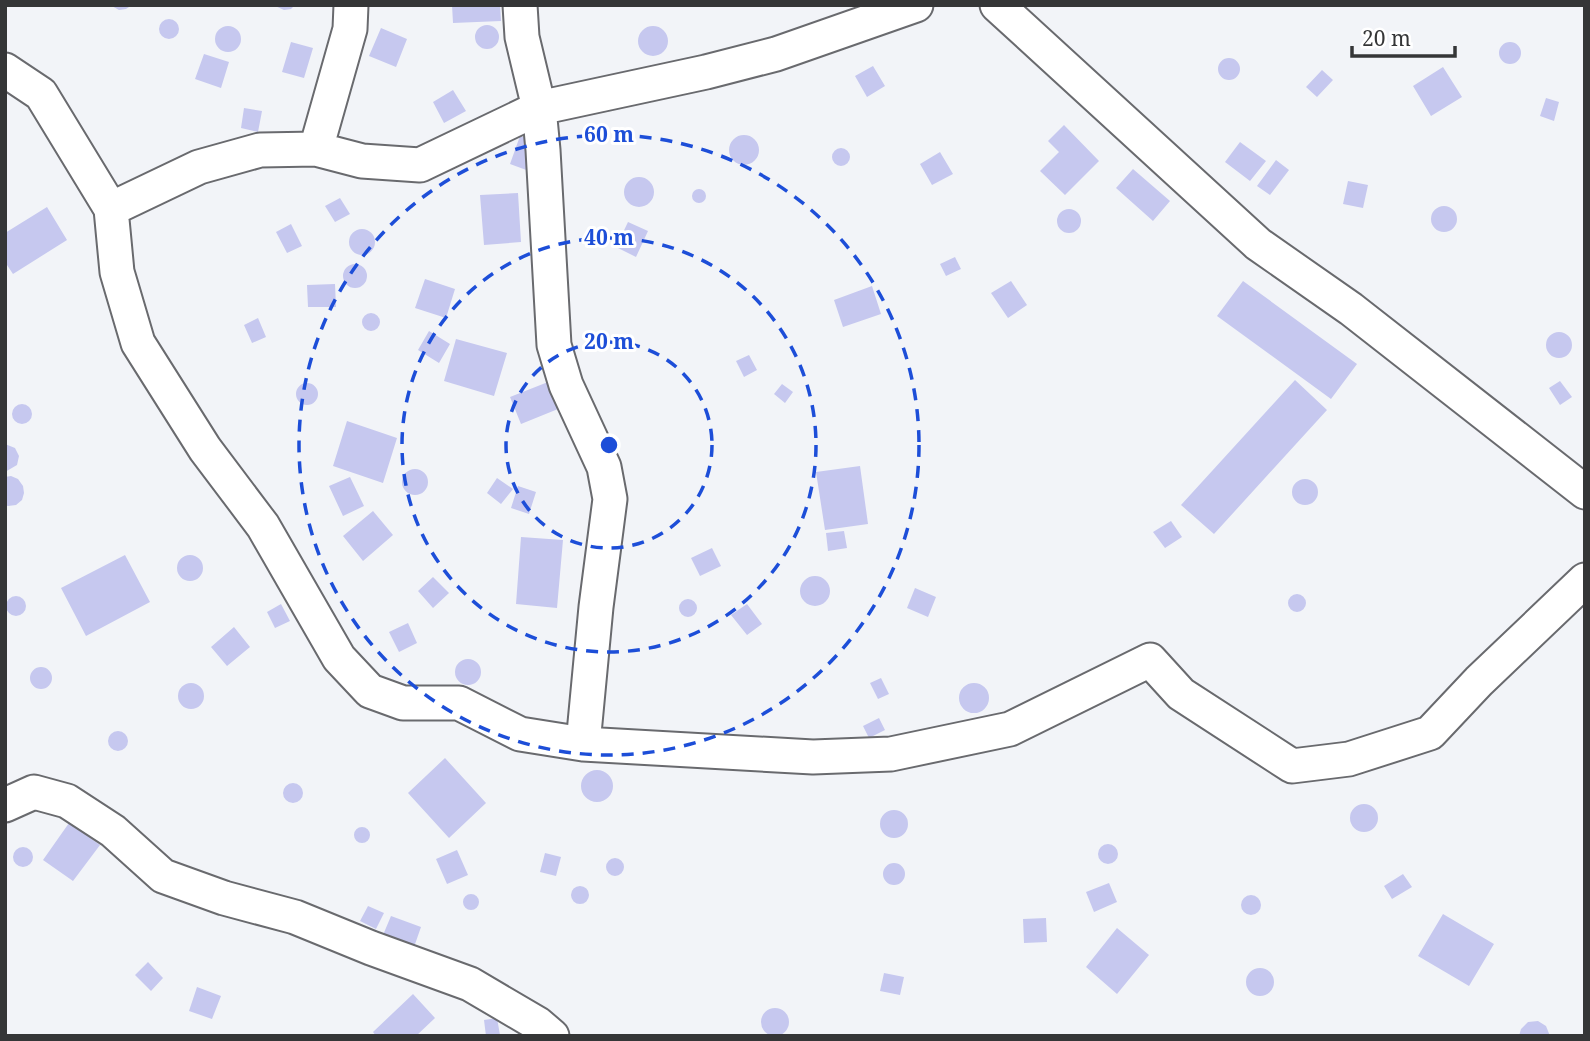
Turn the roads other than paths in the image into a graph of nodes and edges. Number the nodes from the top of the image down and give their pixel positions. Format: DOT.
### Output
graph roads {
  1 [pos="351,5"];
  2 [pos="520,5"];
  3 [pos="916,5"];
  4 [pos="997,5"];
  5 [pos="5,70"];
  6 [pos="539,108"];
  7 [pos="316,149"];
  8 [pos="111,209"];
  9 [pos="1585,492"];
  10 [pos="1585,580"];
  11 [pos="583,744"];
  12 [pos="5,805"];
  13 [pos="552,1036"];
  1 -- 7 [label="street"];
  2 -- 6 [label="street"];
  3 -- 6 [label="street"];
  4 -- 9 [label="street"];
  5 -- 8 [label="street"];
  6 -- 7 [label="street"];
  6 -- 11 [label="street"];
  7 -- 8 [label="street"];
  8 -- 11 [label="street"];
  10 -- 11 [label="street"];
  12 -- 13 [label="street"];
}
